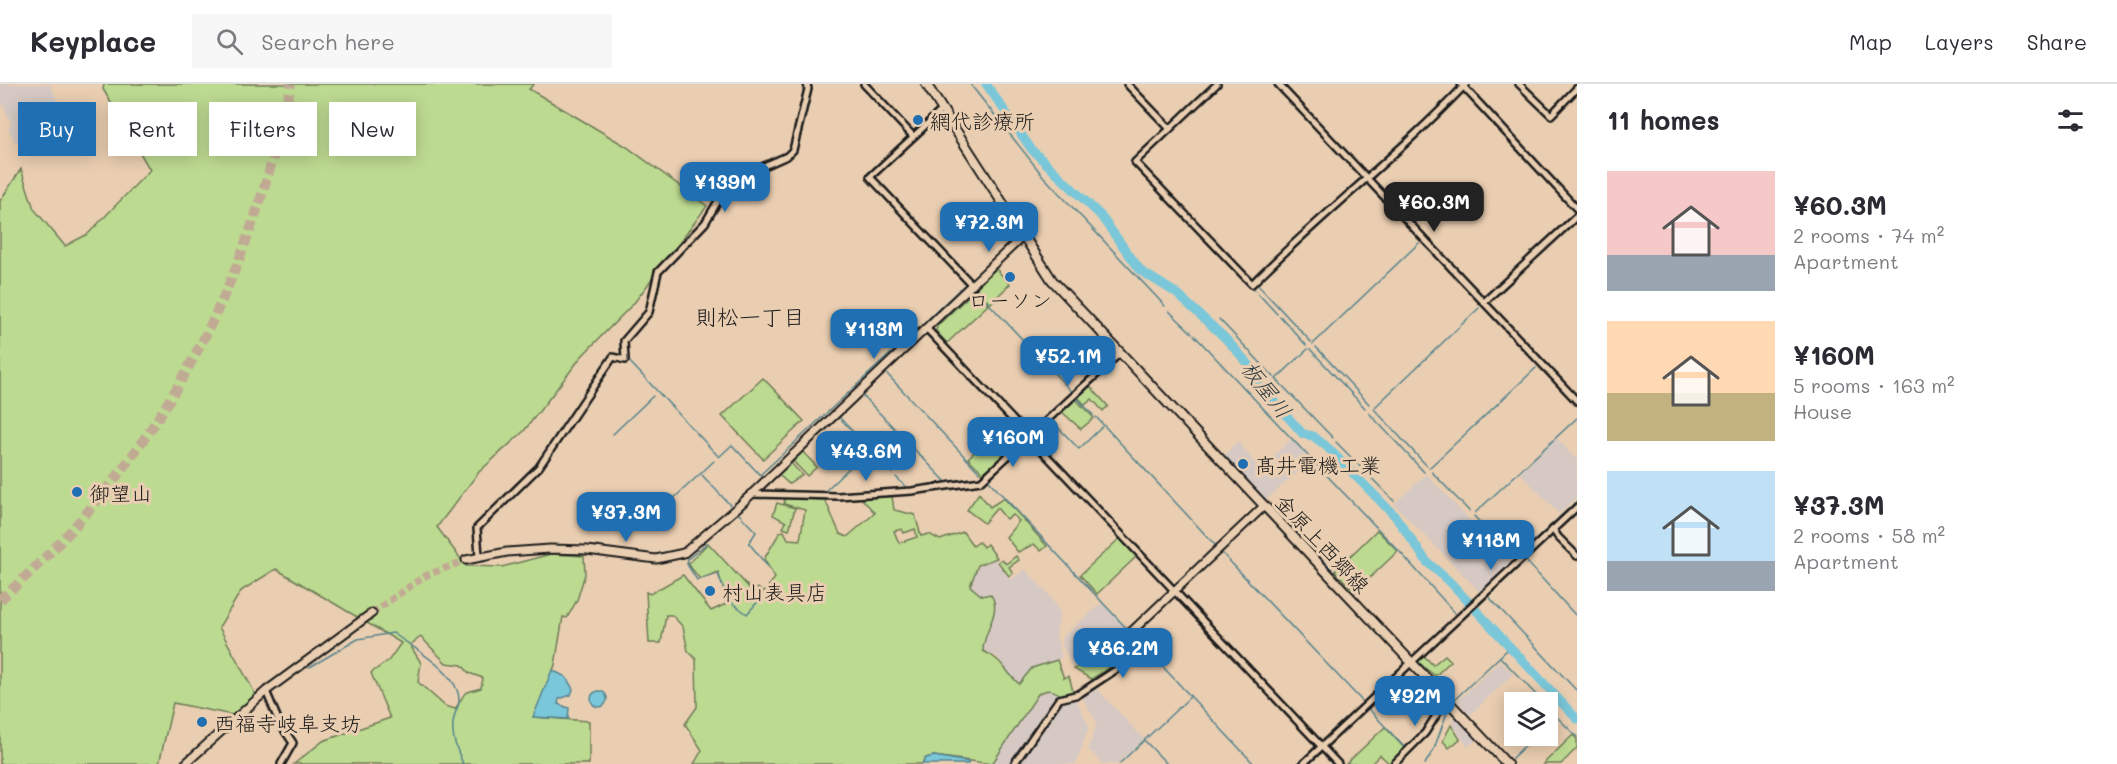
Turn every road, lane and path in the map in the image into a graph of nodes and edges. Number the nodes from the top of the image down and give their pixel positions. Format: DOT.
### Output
graph roads {
  1 [pos="807,84"];
  2 [pos="864,84"];
  3 [pos="926,84"];
  4 [pos="1127,84"];
  5 [pos="1217,84"];
  6 [pos="1278,84"];
  7 [pos="1519,84"];
  8 [pos="1464,85"];
  9 [pos="1577,88"];
  10 [pos="942,110"];
  11 [pos="1170,129"];
  12 [pos="914,136"];
  13 [pos="1368,180"];
  14 [pos="1577,209"];
  15 [pos="1577,216"];
  16 [pos="1022,237"];
  17 [pos="973,286"];
  18 [pos="1484,302"];
  19 [pos="927,330"];
  20 [pos="1120,353"];
  21 [pos="1577,401"];
  22 [pos="1030,437"];
  23 [pos="750,494"];
  24 [pos="1264,506"];
  25 [pos="1577,507"];
  26 [pos="1553,529"];
  27 [pos="479,556"];
  28 [pos="1577,556"];
  29 [pos="466,560"];
  30 [pos="1174,590"];
  31 [pos="372,613"];
  32 [pos="1130,632"];
  33 [pos="1411,662"];
  34 [pos="266,691"];
  35 [pos="1449,703"];
  36 [pos="1321,747"];
  37 [pos="185,764"];
  38 [pos="281,764"];
  39 [pos="1014,764"];
  40 [pos="1303,764"];
  41 [pos="1338,764"];
  42 [pos="1394,764"];
  43 [pos="1507,764"];
  1 -- 27 [label="street"];
  2 -- 12 [label="street"];
  3 -- 10 [label="main road, 金原上西郷線"];
  4 -- 11 [label="street"];
  5 -- 11 [label="street"];
  6 -- 13 [label="street"];
  7 -- 9 [label="street"];
  8 -- 13 [label="street"];
  8 -- 14 [label="street"];
  10 -- 12 [label="street"];
  10 -- 16 [label="main road, 金原上西郷線"];
  11 -- 13 [label="street"];
  12 -- 17 [label="street"];
  13 -- 18 [label="street"];
  15 -- 18 [label="street"];
  16 -- 17 [label="street"];
  16 -- 20 [label="main road, 金原上西郷線"];
  17 -- 19 [label="street"];
  18 -- 21 [label="street"];
  19 -- 22 [label="street"];
  19 -- 23 [label="street"];
  20 -- 22 [label="street"];
  20 -- 24 [label="main road, 金原上西郷線"];
  22 -- 23 [label="street"];
  22 -- 30 [label="street"];
  23 -- 27 [label="street"];
  24 -- 30 [label="street"];
  24 -- 33 [label="main road, 金原上西郷線"];
  25 -- 26 [label="street"];
  26 -- 28 [label="street"];
  26 -- 33 [label="street"];
  27 -- 29 [label="street"];
  30 -- 32 [label="street"];
  30 -- 36 [label="street"];
  31 -- 34 [label="street"];
  32 -- 39 [label="street"];
  33 -- 35 [label="main road, 金原上西郷線"];
  33 -- 36 [label="street"];
  34 -- 37 [label="street"];
  34 -- 38 [label="street"];
  35 -- 42 [label="street"];
  35 -- 43 [label="main road, 金原上西郷線"];
  36 -- 40 [label="street"];
  36 -- 41 [label="street"];
}
